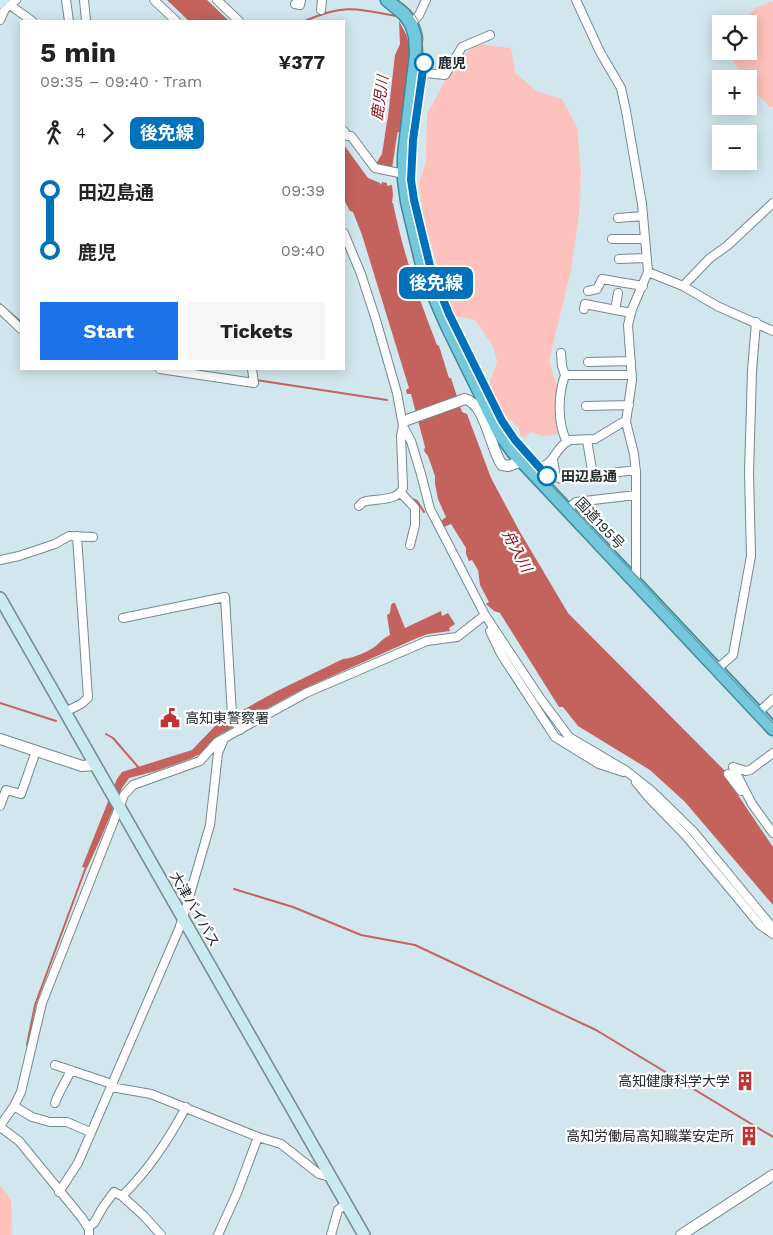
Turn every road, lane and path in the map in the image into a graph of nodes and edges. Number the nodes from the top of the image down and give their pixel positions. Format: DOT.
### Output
graph roads {
  1 [pos="66,0"];
  2 [pos="84,0"];
  3 [pos="154,0"];
  4 [pos="217,0"];
  5 [pos="322,0"];
  6 [pos="387,0"];
  7 [pos="426,0"];
  8 [pos="576,0"];
  9 [pos="7,2"];
  10 [pos="321,10"];
  11 [pos="0,20"];
  12 [pos="31,20"];
  13 [pos="69,20"];
  14 [pos="86,20"];
  15 [pos="175,20"];
  16 [pos="238,20"];
  17 [pos="411,24"];
  18 [pos="490,35"];
  19 [pos="414,72"];
  20 [pos="345,135"];
  21 [pos="404,174"];
  22 [pos="773,203"];
  23 [pos="643,216"];
  24 [pos="618,218"];
  25 [pos="345,235"];
  26 [pos="612,239"];
  27 [pos="645,239"];
  28 [pos="646,258"];
  29 [pos="619,260"];
  30 [pos="648,272"];
  31 [pos="643,286"];
  32 [pos="683,286"];
  33 [pos="588,291"];
  34 [pos="618,293"];
  35 [pos="0,309"];
  36 [pos="584,309"];
  37 [pos="615,310"];
  38 [pos="631,313"];
  39 [pos="756,322"];
  40 [pos="20,328"];
  41 [pos="773,331"];
  42 [pos="561,352"];
  43 [pos="632,361"];
  44 [pos="588,362"];
  45 [pos="167,370"];
  46 [pos="252,370"];
  47 [pos="565,375"];
  48 [pos="632,375"];
  49 [pos="629,405"];
  50 [pos="586,406"];
  51 [pos="626,422"];
  52 [pos="405,423"];
  53 [pos="587,440"];
  54 [pos="567,442"];
  55 [pos="553,460"];
  56 [pos="525,464"];
  57 [pos="636,470"];
  58 [pos="593,476"];
  59 [pos="558,479"];
  60 [pos="548,489"];
  61 [pos="400,493"];
  62 [pos="636,495"];
  63 [pos="359,506"];
  64 [pos="567,510"];
  65 [pos="77,536"];
  66 [pos="93,537"];
  67 [pos="410,545"];
  68 [pos="0,560"];
  69 [pos="636,583"];
  70 [pos="0,598"];
  71 [pos="485,615"];
  72 [pos="123,618"];
  73 [pos="717,669"];
  74 [pos="773,699"];
  75 [pos="65,712"];
  76 [pos="758,713"];
  77 [pos="239,728"];
  78 [pos="773,729"];
  79 [pos="0,739"];
  80 [pos="224,739"];
  81 [pos="36,751"];
  82 [pos="773,753"];
  83 [pos="94,765"];
  84 [pos="728,774"];
  85 [pos="752,804"];
  86 [pos="0,806"];
  87 [pos="119,806"];
  88 [pos="773,834"];
  89 [pos="183,918"];
  90 [pos="773,928"];
  91 [pos="773,934"];
  92 [pos="55,1065"];
  93 [pos="71,1070"];
  94 [pos="112,1085"];
  95 [pos="55,1103"];
  96 [pos="14,1106"];
  97 [pos="186,1107"];
  98 [pos="0,1127"];
  99 [pos="90,1132"];
  100 [pos="258,1138"];
  101 [pos="773,1175"];
  102 [pos="330,1177"];
  103 [pos="59,1192"];
  104 [pos="122,1196"];
  105 [pos="346,1204"];
  106 [pos="89,1231"];
  107 [pos="161,1235"];
  108 [pos="218,1235"];
  109 [pos="331,1235"];
  110 [pos="364,1235"];
  111 [pos="681,1235"];
  1 -- 13 [label="street"];
  2 -- 14 [label="street"];
  3 -- 15 [label="street"];
  4 -- 16 [label="street"];
  5 -- 10 [label="street"];
  6 -- 17 [label="highway"];
  7 -- 17 [label="street"];
  8 -- 23 [label="street"];
  9 -- 11 [label="street"];
  9 -- 12 [label="street"];
  17 -- 19 [label="highway, 国道195号"];
  18 -- 19 [label="street"];
  19 -- 21 [label="highway, 国道195号"];
  20 -- 21 [label="street"];
  21 -- 56 [label="highway, 国道195号"];
  22 -- 32 [label="street"];
  23 -- 24 [label="street"];
  23 -- 27 [label="street"];
  25 -- 52 [label="street"];
  26 -- 27 [label="street"];
  27 -- 28 [label="street"];
  28 -- 29 [label="street"];
  28 -- 30 [label="street"];
  30 -- 31 [label="street"];
  30 -- 32 [label="street"];
  31 -- 33 [label="street"];
  31 -- 38 [label="street"];
  32 -- 39 [label="street"];
  34 -- 37 [label="street"];
  35 -- 40 [label="street"];
  36 -- 37 [label="street"];
  37 -- 38 [label="street"];
  38 -- 43 [label="street"];
  39 -- 41 [label="street"];
  39 -- 73 [label="street"];
  42 -- 47 [label="street"];
  43 -- 44 [label="street"];
  43 -- 48 [label="street"];
  45 -- 46 [label="street"];
  47 -- 48 [label="street"];
  47 -- 54 [label="street"];
  48 -- 49 [label="street"];
  49 -- 50 [label="street"];
  49 -- 51 [label="street"];
  51 -- 53 [label="street"];
  51 -- 57 [label="street"];
  52 -- 56 [label="street"];
  52 -- 61 [label="street"];
  52 -- 71 [label="street"];
  53 -- 54 [label="street"];
  53 -- 58 [label="street"];
  54 -- 55 [label="street"];
  55 -- 56 [label="street"];
  55 -- 59 [label="street"];
  56 -- 60 [label="highway, 国道195号"];
  57 -- 58 [label="street"];
  57 -- 62 [label="street"];
  58 -- 59 [label="street"];
  59 -- 60 [label="street"];
  60 -- 64 [label="highway, 国道195号"];
  61 -- 63 [label="street"];
  61 -- 67 [label="street"];
  62 -- 64 [label="street"];
  62 -- 69 [label="street"];
  64 -- 69 [label="highway, 国道195号"];
  65 -- 66 [label="street"];
  65 -- 68 [label="street"];
  65 -- 75 [label="street"];
  69 -- 73 [label="highway, 国道195号"];
  70 -- 75 [label="main road, 大津バイパス"];
  71 -- 77 [label="street"];
  71 -- 90 [label="street"];
  71 -- 91 [label="street"];
  72 -- 77 [label="street"];
  73 -- 76 [label="highway, 国道195号"];
  74 -- 76 [label="street"];
  75 -- 83 [label="main road, 大津バイパス"];
  76 -- 78 [label="highway, 国道195号"];
  77 -- 80 [label="street"];
  79 -- 81 [label="street"];
  80 -- 87 [label="street"];
  80 -- 89 [label="street"];
  81 -- 83 [label="street"];
  81 -- 86 [label="street"];
  82 -- 85 [label="street"];
  83 -- 87 [label="main road, 大津バイパス"];
  84 -- 85 [label="street"];
  85 -- 88 [label="street"];
  87 -- 89 [label="main road, 大津バイパス"];
  87 -- 96 [label="street"];
  89 -- 94 [label="street"];
  89 -- 102 [label="main road, 大津バイパス"];
  92 -- 93 [label="street"];
  93 -- 94 [label="street"];
  93 -- 95 [label="street"];
  94 -- 97 [label="street"];
  94 -- 99 [label="street"];
  96 -- 98 [label="street"];
  96 -- 99 [label="street"];
  97 -- 100 [label="street"];
  97 -- 104 [label="street"];
  98 -- 103 [label="street"];
  99 -- 103 [label="street"];
  100 -- 102 [label="street"];
  100 -- 108 [label="street"];
  101 -- 111 [label="street"];
  102 -- 105 [label="main road, 大津バイパス"];
  103 -- 106 [label="street"];
  104 -- 106 [label="street"];
  104 -- 107 [label="street"];
  105 -- 109 [label="street"];
  105 -- 110 [label="main road, 大津バイパス"];
}
